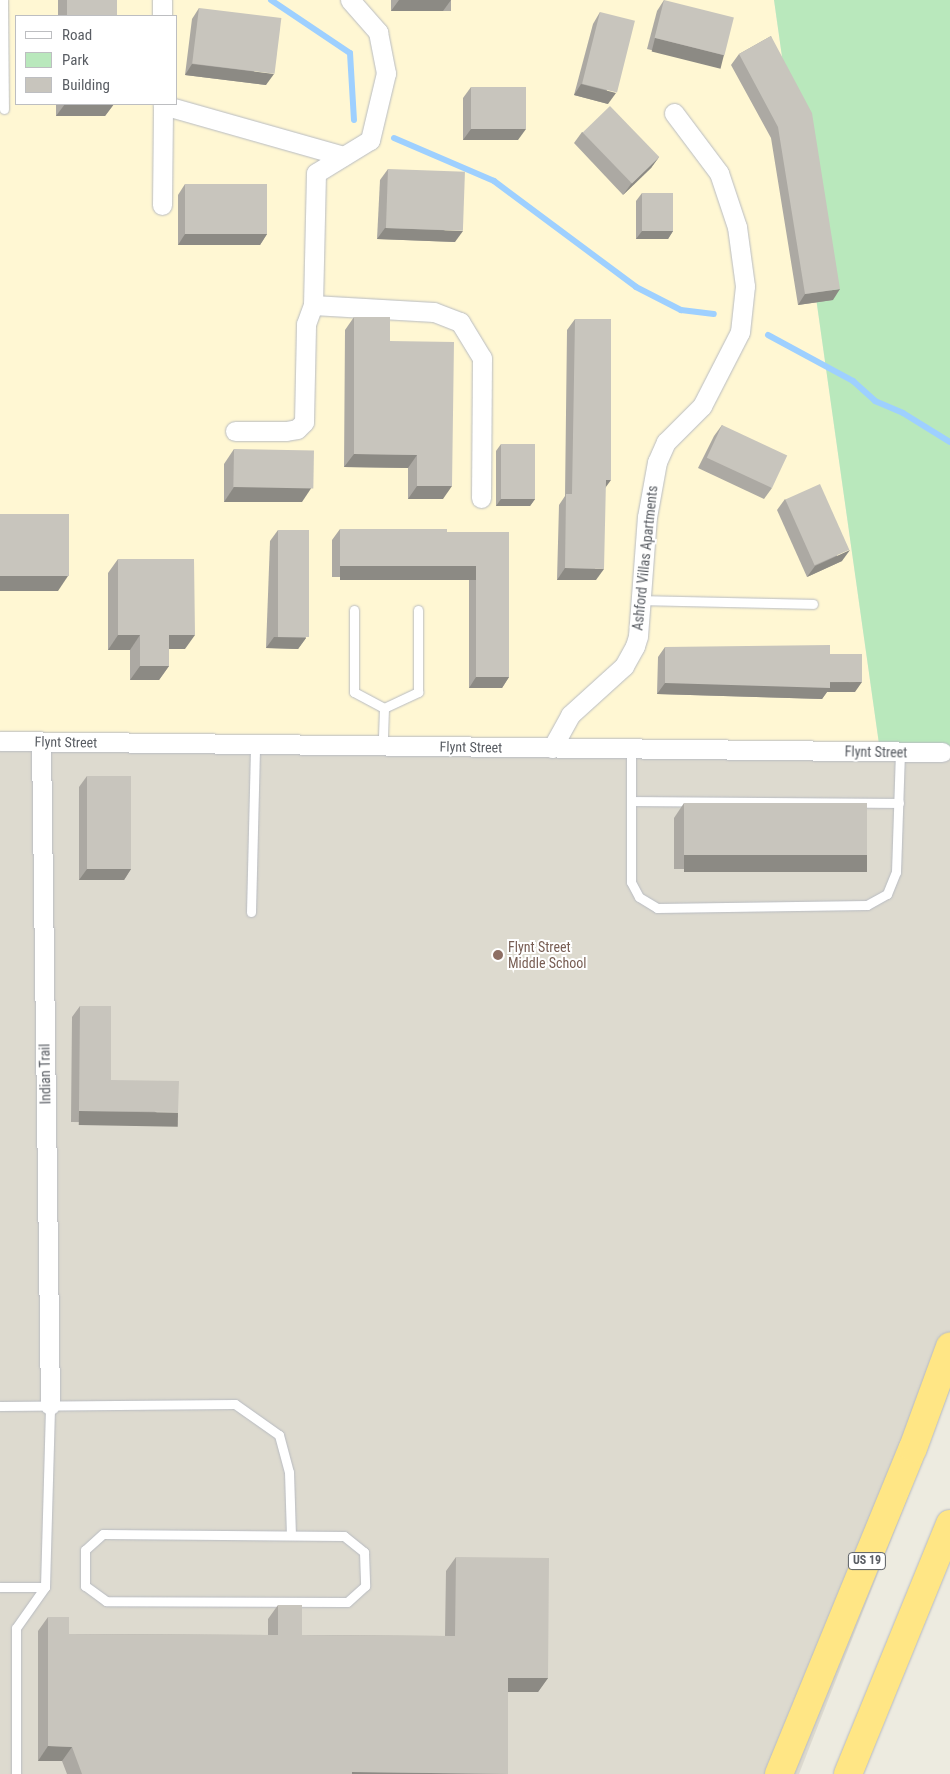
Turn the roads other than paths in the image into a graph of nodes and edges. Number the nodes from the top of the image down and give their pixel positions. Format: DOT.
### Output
graph roads {
  1 [pos="3,0"];
  2 [pos="162,0"];
  3 [pos="350,0"];
  4 [pos="162,15"];
  5 [pos="163,105"];
  6 [pos="4,109"];
  7 [pos="674,113"];
  8 [pos="343,156"];
  9 [pos="162,204"];
  10 [pos="313,305"];
  11 [pos="235,431"];
  12 [pos="481,498"];
  13 [pos="641,600"];
  14 [pos="813,604"];
  15 [pos="354,610"];
  16 [pos="418,610"];
  17 [pos="384,708"];
  18 [pos="0,741"];
  19 [pos="41,742"];
  20 [pos="255,744"];
  21 [pos="383,746"];
  22 [pos="552,748"];
  23 [pos="631,749"];
  24 [pos="900,752"];
  25 [pos="942,752"];
  26 [pos="631,801"];
  27 [pos="899,803"];
  28 [pos="251,912"];
  29 [pos="950,1347"];
  30 [pos="50,1405"];
  31 [pos="0,1406"];
  32 [pos="950,1524"];
  33 [pos="291,1534"];
  34 [pos="0,1587"];
  35 [pos="45,1587"];
  36 [pos="16,1774"];
  37 [pos="779,1774"];
  38 [pos="848,1774"];
  1 -- 6 [label="lane"];
  2 -- 4 [label="street"];
  3 -- 8 [label="street"];
  5 -- 8 [label="street"];
  5 -- 9 [label="street"];
  7 -- 13 [label="street, Ashford Villas Apartments"];
  8 -- 10 [label="street"];
  10 -- 11 [label="street"];
  10 -- 12 [label="street"];
  13 -- 14 [label="lane"];
  13 -- 22 [label="street, Ashford Villas Apartments"];
  15 -- 17 [label="lane"];
  16 -- 17 [label="lane"];
  17 -- 21 [label="lane"];
  18 -- 19 [label="street, Flynt Street"];
  19 -- 20 [label="street, Flynt Street"];
  19 -- 30 [label="street, Indian Trail"];
  20 -- 21 [label="street, Flynt Street"];
  20 -- 28 [label="lane"];
  21 -- 22 [label="street, Flynt Street"];
  22 -- 23 [label="street, Flynt Street"];
  23 -- 24 [label="street, Flynt Street"];
  23 -- 26 [label="lane"];
  24 -- 25 [label="street, Flynt Street"];
  24 -- 27 [label="lane"];
  26 -- 27 [label="lane"];
  26 -- 27 [label="lane"];
  29 -- 37 [label="highway, US 19"];
  30 -- 31 [label="lane"];
  30 -- 33 [label="lane"];
  30 -- 35 [label="lane"];
  32 -- 38 [label="highway"];
  33 -- 33 [label="lane"];
  34 -- 35 [label="lane"];
  35 -- 36 [label="lane"];
}
